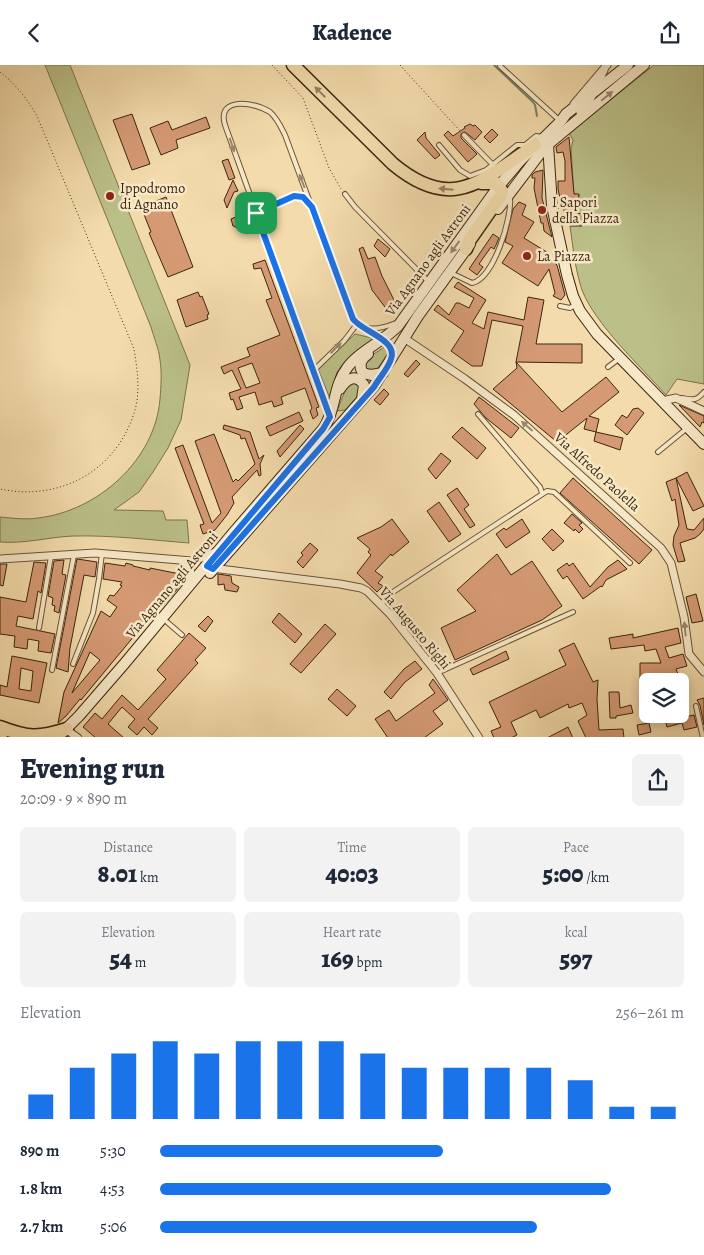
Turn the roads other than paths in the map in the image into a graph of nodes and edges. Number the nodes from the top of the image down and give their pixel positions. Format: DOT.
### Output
graph roads {
  1 [pos="293,65"];
  2 [pos="628,65"];
  3 [pos="644,65"];
  4 [pos="500,66"];
  5 [pos="606,67"];
  6 [pos="593,93"];
  7 [pos="565,120"];
  8 [pos="464,135"];
  9 [pos="542,142"];
  10 [pos="439,145"];
  11 [pos="532,163"];
  12 [pos="493,165"];
  13 [pos="550,167"];
  14 [pos="475,185"];
  15 [pos="499,185"];
  16 [pos="345,194"];
  17 [pos="509,194"];
  18 [pos="312,207"];
  19 [pos="256,213"];
  20 [pos="466,249"];
  21 [pos="449,273"];
  22 [pos="430,282"];
  23 [pos="577,304"];
  24 [pos="560,306"];
  25 [pos="406,316"];
  26 [pos="359,325"];
  27 [pos="404,338"];
  28 [pos="383,340"];
  29 [pos="392,358"];
  30 [pos="620,358"];
  31 [pos="608,367"];
  32 [pos="313,371"];
  33 [pos="383,373"];
  34 [pos="704,392"];
  35 [pos="336,394"];
  36 [pos="676,398"];
  37 [pos="362,400"];
  38 [pos="662,401"];
  39 [pos="354,410"];
  40 [pos="704,411"];
  41 [pos="332,413"];
  42 [pos="478,415"];
  43 [pos="688,428"];
  44 [pos="704,444"];
  45 [pos="658,452"];
  46 [pos="542,493"];
  47 [pos="222,547"];
  48 [pos="102,553"];
  49 [pos="74,554"];
  50 [pos="51,556"];
  51 [pos="0,559"];
  52 [pos="181,561"];
  53 [pos="630,563"];
  54 [pos="210,567"];
  55 [pos="191,585"];
  56 [pos="381,604"];
  57 [pos="573,612"];
  58 [pos="167,623"];
  59 [pos="39,628"];
  60 [pos="182,635"];
  61 [pos="73,664"];
  62 [pos="52,670"];
  63 [pos="704,672"];
  64 [pos="437,673"];
  65 [pos="696,706"];
  66 [pos="0,727"];
  67 [pos="70,734"];
  68 [pos="56,737"];
  69 [pos="479,737"];
  70 [pos="703,737"];
  14 -- 1 [label="highway, one-way"];
  2 -- 6 [label="main road"];
  7 -- 3 [label="main road, one-way"];
  4 -- 7 [label="lane"];
  5 -- 6 [label="street"];
  5 -- 7 [label="street"];
  6 -- 7 [label="main road"];
  7 -- 9 [label="main road"];
  8 -- 12 [label="lane"];
  9 -- 11 [label="main road, Via Agnano agli Astroni"];
  9 -- 12 [label="lane"];
  9 -- 13 [label="main road"];
  9 -- 14 [label="highway"];
  9 -- 15 [label="main road, Via Agnano agli Astroni"];
  10 -- 12 [label="lane"];
  11 -- 13 [label="main road"];
  11 -- 17 [label="main road, Via Agnano agli Astroni"];
  13 -- 23 [label="main road"];
  14 -- 15 [label="highway"];
  15 -- 20 [label="highway"];
  15 -- 22 [label="main road, Via Agnano agli Astroni, one-way"];
  16 -- 22 [label="lane"];
  17 -- 20 [label="main road, Via Agnano agli Astroni"];
  17 -- 21 [label="lane"];
  18 -- 19 [label="lane"];
  18 -- 19 [label="lane, one-way"];
  18 -- 26 [label="lane"];
  19 -- 32 [label="lane"];
  20 -- 21 [label="main road, Via Agnano agli Astroni"];
  21 -- 27 [label="main road, Via Agnano agli Astroni"];
  22 -- 25 [label="main road, Via Agnano agli Astroni"];
  23 -- 24 [label="lane"];
  23 -- 30 [label="main road"];
  25 -- 26 [label="lane"];
  25 -- 28 [label="main road, Via Agnano agli Astroni"];
  26 -- 28 [label="lane"];
  32 -- 26 [label="lane, one-way"];
  27 -- 29 [label="main road, Via Agnano agli Astroni"];
  63 -- 27 [label="street, Via Alfredo Paolella, one-way"];
  28 -- 29 [label="main road"];
  28 -- 33 [label="main road"];
  28 -- 35 [label="main road, Via Agnano agli Astroni"];
  29 -- 33 [label="main road, Via Agnano agli Astroni"];
  30 -- 31 [label="lane"];
  30 -- 38 [label="main road"];
  32 -- 41 [label="lane"];
  33 -- 37 [label="main road, Via Agnano agli Astroni"];
  34 -- 36 [label="lane"];
  35 -- 37 [label="main road"];
  35 -- 41 [label="main road, Via Agnano agli Astroni"];
  36 -- 38 [label="street"];
  36 -- 40 [label="street"];
  37 -- 39 [label="main road, Via Agnano agli Astroni"];
  38 -- 43 [label="main road"];
  39 -- 41 [label="main road"];
  39 -- 54 [label="main road, Via Agnano agli Astroni"];
  41 -- 47 [label="main road, Via Agnano agli Astroni"];
  42 -- 46 [label="lane"];
  43 -- 44 [label="main road"];
  43 -- 45 [label="lane"];
  46 -- 53 [label="lane"];
  46 -- 56 [label="lane"];
  47 -- 52 [label="street"];
  47 -- 54 [label="main road, Via Agnano agli Astroni"];
  48 -- 49 [label="street"];
  48 -- 52 [label="street"];
  48 -- 61 [label="lane"];
  49 -- 50 [label="street"];
  49 -- 62 [label="lane"];
  50 -- 51 [label="street"];
  50 -- 59 [label="lane"];
  52 -- 55 [label="street"];
  54 -- 55 [label="main road, Via Agnano agli Astroni"];
  54 -- 56 [label="street, Via Augusto Righi"];
  54 -- 58 [label="main road, Via Agnano agli Astroni"];
  55 -- 67 [label="main road, Via Agnano agli Astroni"];
  56 -- 64 [label="street, Via Augusto Righi"];
  57 -- 64 [label="lane"];
  58 -- 60 [label="lane"];
  58 -- 67 [label="main road, Via Agnano agli Astroni"];
  64 -- 69 [label="street, Via Augusto Righi"];
  65 -- 70 [label="lane"];
  66 -- 67 [label="highway"];
  67 -- 68 [label="main road, Via Agnano agli Astroni"];
}
